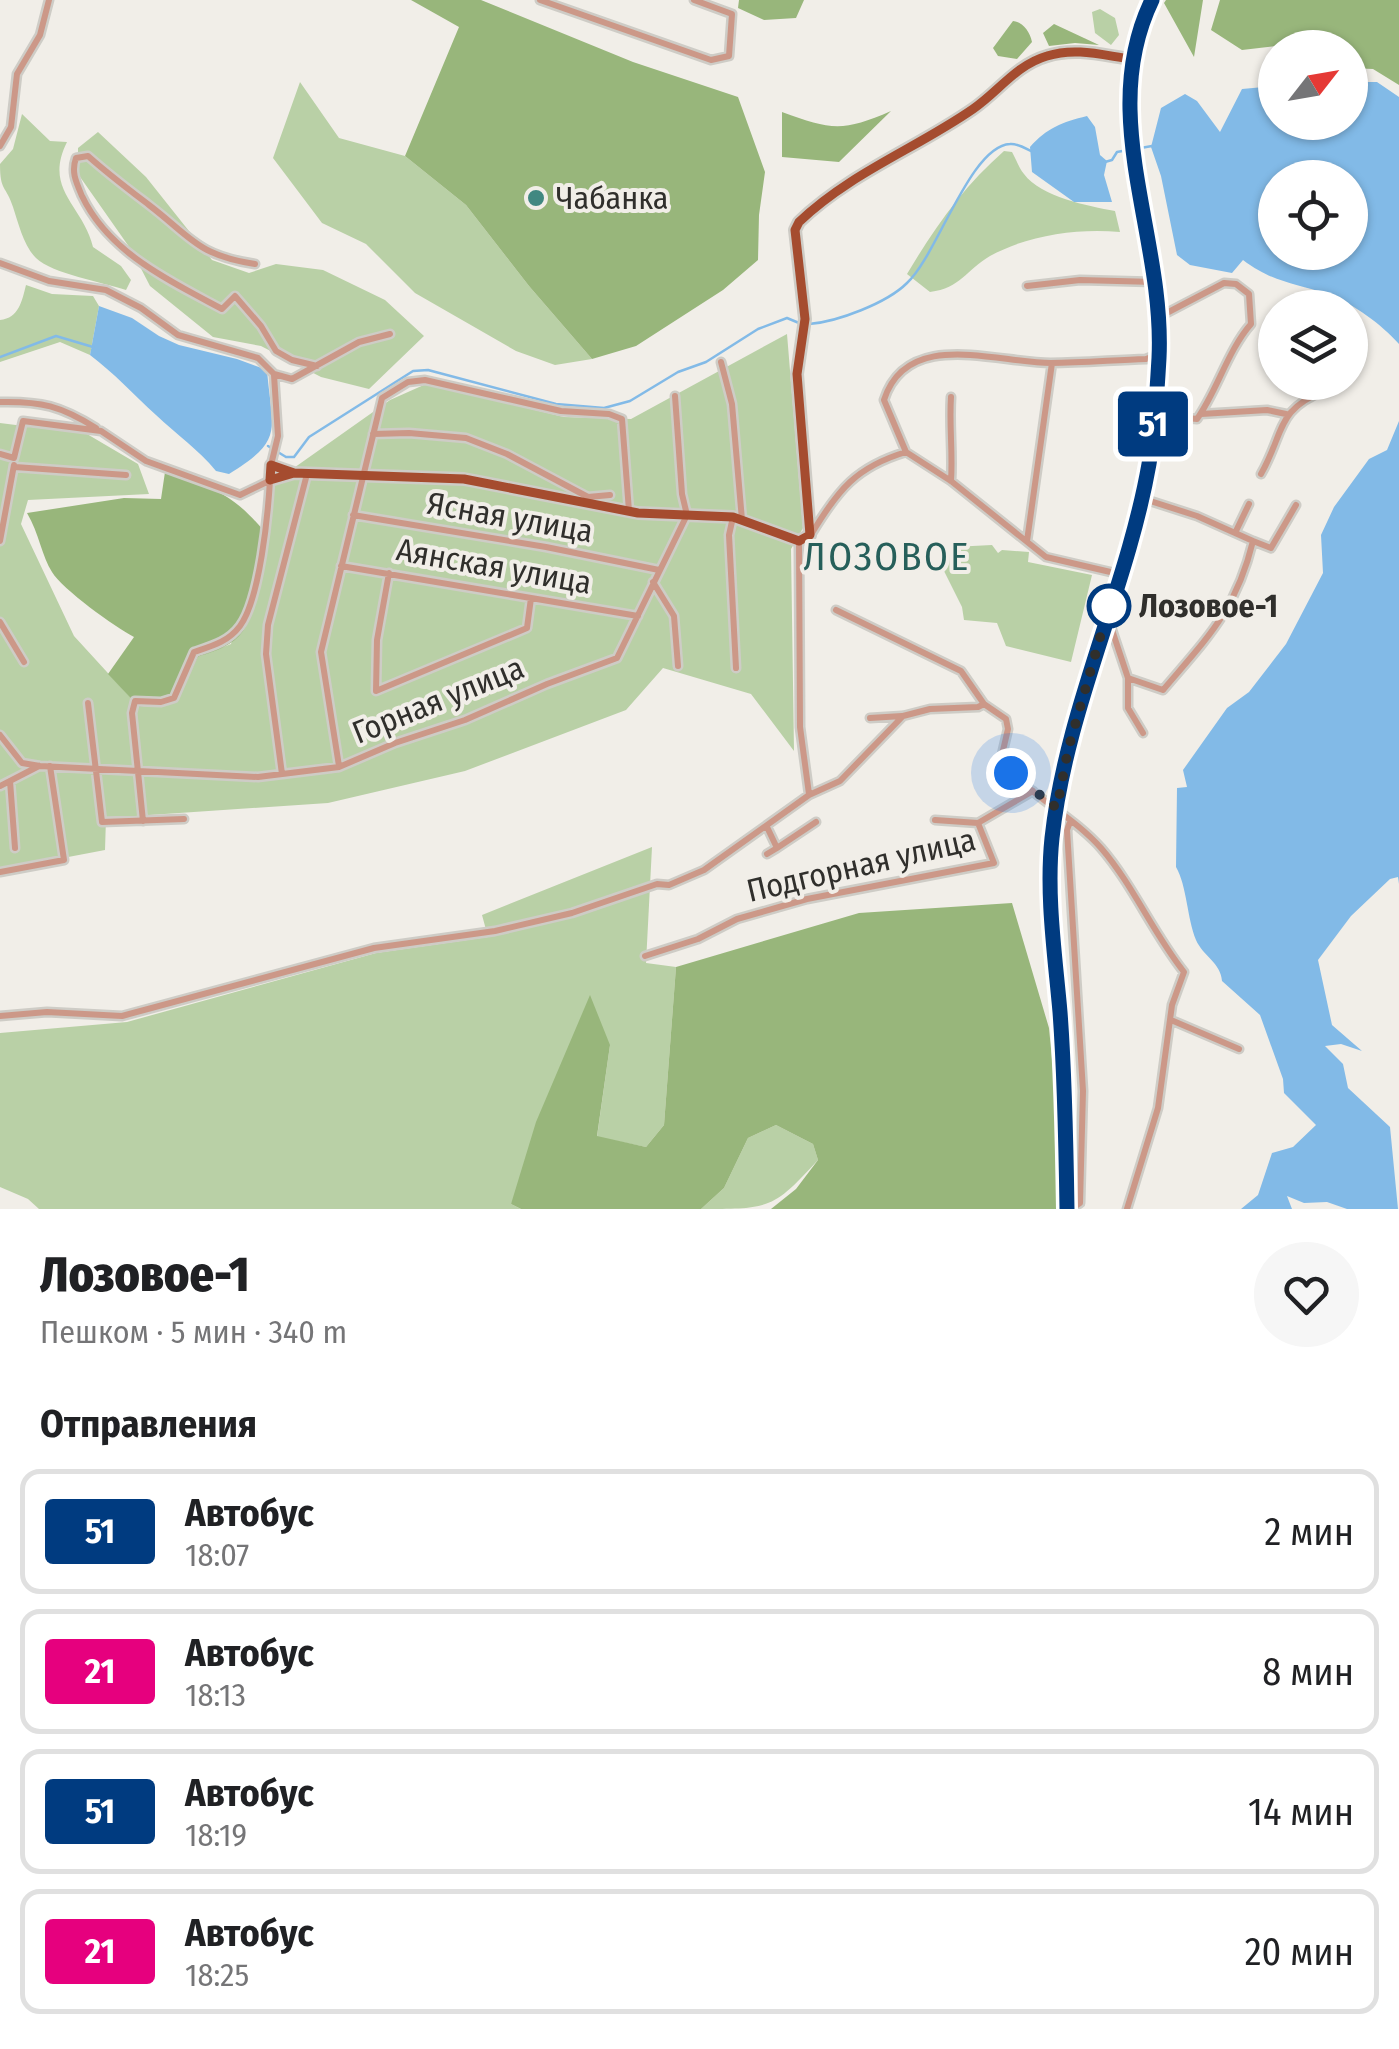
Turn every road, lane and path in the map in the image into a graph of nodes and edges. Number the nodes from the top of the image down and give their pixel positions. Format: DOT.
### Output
graph roads {
  1 [pos="49,0"];
  2 [pos="540,0"];
  3 [pos="694,0"];
  4 [pos="1152,0"];
  5 [pos="1136,41"];
  6 [pos="1106,55"];
  7 [pos="1130,60"];
  8 [pos="1129,80"];
  9 [pos="0,146"];
  10 [pos="0,263"];
  11 [pos="255,264"];
  12 [pos="1155,282"];
  13 [pos="1027,286"];
  14 [pos="1158,318"];
  15 [pos="390,334"];
  16 [pos="1159,354"];
  17 [pos="721,362"];
  18 [pos="1052,362"];
  19 [pos="318,366"];
  20 [pos="274,374"];
  21 [pos="675,396"];
  22 [pos="952,397"];
  23 [pos="1302,400"];
  24 [pos="0,402"];
  25 [pos="1201,414"];
  26 [pos="1286,414"];
  27 [pos="1168,416"];
  28 [pos="101,431"];
  29 [pos="373,434"];
  30 [pos="906,452"];
  31 [pos="0,454"];
  32 [pos="14,462"];
  33 [pos="271,465"];
  34 [pos="294,472"];
  35 [pos="308,474"];
  36 [pos="1260,474"];
  37 [pos="126,475"];
  38 [pos="362,477"];
  39 [pos="270,480"];
  40 [pos="951,481"];
  41 [pos="610,495"];
  42 [pos="1141,498"];
  43 [pos="591,501"];
  44 [pos="1249,504"];
  45 [pos="1296,505"];
  46 [pos="629,512"];
  47 [pos="687,515"];
  48 [pos="353,516"];
  49 [pos="737,519"];
  50 [pos="1236,531"];
  51 [pos="810,535"];
  52 [pos="0,541"];
  53 [pos="799,541"];
  54 [pos="1027,541"];
  55 [pos="1253,541"];
  56 [pos="341,566"];
  57 [pos="659,570"];
  58 [pos="389,573"];
  59 [pos="1119,574"];
  60 [pos="653,582"];
  61 [pos="531,598"];
  62 [pos="836,610"];
  63 [pos="638,616"];
  64 [pos="0,622"];
  65 [pos="1104,624"];
  66 [pos="24,662"];
  67 [pos="678,666"];
  68 [pos="736,668"];
  69 [pos="1128,678"];
  70 [pos="88,703"];
  71 [pos="984,704"];
  72 [pos="904,716"];
  73 [pos="870,718"];
  74 [pos="1143,734"];
  75 [pos="0,735"];
  76 [pos="40,766"];
  77 [pos="50,766"];
  78 [pos="339,766"];
  79 [pos="94,768"];
  80 [pos="138,770"];
  81 [pos="282,774"];
  82 [pos="10,781"];
  83 [pos="0,786"];
  84 [pos="1034,791"];
  85 [pos="809,796"];
  86 [pos="1057,808"];
  87 [pos="184,818"];
  88 [pos="935,820"];
  89 [pos="143,821"];
  90 [pos="816,822"];
  91 [pos="978,822"];
  92 [pos="1070,822"];
  93 [pos="767,828"];
  94 [pos="15,848"];
  95 [pos="776,848"];
  96 [pos="767,854"];
  97 [pos="0,872"];
  98 [pos="645,956"];
  99 [pos="0,1016"];
  100 [pos="1171,1020"];
  101 [pos="1238,1049"];
  102 [pos="1069,1209"];
  103 [pos="1127,1209"];
  1 -- 9 [label="street"];
  2 -- 3 [label="street"];
  4 -- 5 [label="main road"];
  5 -- 6 [label="main road"];
  5 -- 7 [label="main road"];
  6 -- 7 [label="main road"];
  6 -- 8 [label="main road"];
  6 -- 51 [label="main road"];
  7 -- 8 [label="main road"];
  8 -- 12 [label="main road"];
  10 -- 20 [label="street"];
  11 -- 19 [label="street"];
  12 -- 13 [label="street"];
  12 -- 14 [label="main road"];
  14 -- 16 [label="main road"];
  14 -- 25 [label="street"];
  15 -- 19 [label="street"];
  16 -- 18 [label="street"];
  16 -- 42 [label="main road"];
  17 -- 49 [label="street"];
  18 -- 30 [label="street"];
  18 -- 54 [label="street"];
  19 -- 20 [label="street"];
  20 -- 33 [label="street"];
  21 -- 47 [label="street"];
  22 -- 40 [label="street"];
  23 -- 26 [label="street"];
  24 -- 28 [label="street"];
  25 -- 26 [label="street"];
  25 -- 27 [label="street"];
  26 -- 36 [label="street"];
  28 -- 32 [label="street"];
  28 -- 39 [label="street"];
  29 -- 38 [label="street"];
  29 -- 43 [label="street"];
  29 -- 46 [label="street"];
  30 -- 40 [label="street"];
  30 -- 51 [label="street"];
  31 -- 32 [label="street"];
  32 -- 37 [label="street"];
  32 -- 52 [label="street"];
  33 -- 34 [label="main road"];
  33 -- 39 [label="main road"];
  34 -- 35 [label="main road"];
  34 -- 39 [label="main road"];
  35 -- 38 [label="main road"];
  35 -- 81 [label="street"];
  38 -- 43 [label="main road"];
  38 -- 48 [label="street"];
  39 -- 80 [label="street"];
  40 -- 54 [label="street"];
  41 -- 43 [label="street"];
  42 -- 50 [label="street"];
  42 -- 59 [label="main road"];
  43 -- 46 [label="main road"];
  44 -- 50 [label="street"];
  45 -- 55 [label="street"];
  46 -- 47 [label="main road"];
  47 -- 49 [label="main road"];
  47 -- 57 [label="street, Горная улица"];
  48 -- 56 [label="street"];
  48 -- 57 [label="street, Ясная улица"];
  49 -- 53 [label="main road"];
  49 -- 68 [label="street"];
  50 -- 55 [label="street"];
  51 -- 53 [label="main road"];
  53 -- 85 [label="street"];
  54 -- 59 [label="street"];
  55 -- 69 [label="street"];
  56 -- 58 [label="street, Аянская улица"];
  56 -- 78 [label="street"];
  57 -- 60 [label="street, Горная улица"];
  58 -- 61 [label="street, Аянская улица"];
  58 -- 61 [label="street"];
  59 -- 65 [label="main road"];
  60 -- 63 [label="street, Горная улица"];
  60 -- 67 [label="street"];
  61 -- 63 [label="street, Аянская улица"];
  62 -- 71 [label="street"];
  63 -- 78 [label="street, Горная улица"];
  64 -- 66 [label="street"];
  65 -- 69 [label="street"];
  65 -- 86 [label="main road"];
  69 -- 74 [label="street"];
  70 -- 79 [label="street"];
  71 -- 72 [label="street"];
  71 -- 84 [label="street"];
  72 -- 73 [label="street"];
  72 -- 85 [label="street"];
  75 -- 76 [label="street"];
  76 -- 77 [label="street"];
  76 -- 82 [label="street"];
  77 -- 79 [label="street"];
  77 -- 97 [label="street"];
  78 -- 81 [label="street, Горная улица"];
  79 -- 80 [label="street"];
  79 -- 89 [label="street"];
  80 -- 81 [label="street, Горная улица"];
  80 -- 89 [label="street"];
  82 -- 83 [label="street"];
  82 -- 94 [label="street"];
  84 -- 86 [label="street"];
  84 -- 91 [label="street, Подгорная улица"];
  85 -- 93 [label="street"];
  86 -- 92 [label="street"];
  86 -- 102 [label="main road"];
  87 -- 89 [label="street"];
  88 -- 91 [label="street, Подгорная улица"];
  90 -- 95 [label="street"];
  91 -- 98 [label="street, Подгорная улица"];
  92 -- 100 [label="street"];
  92 -- 102 [label="street"];
  93 -- 95 [label="street"];
  93 -- 99 [label="street"];
  95 -- 96 [label="street"];
  100 -- 101 [label="street"];
  100 -- 103 [label="street"];
}
